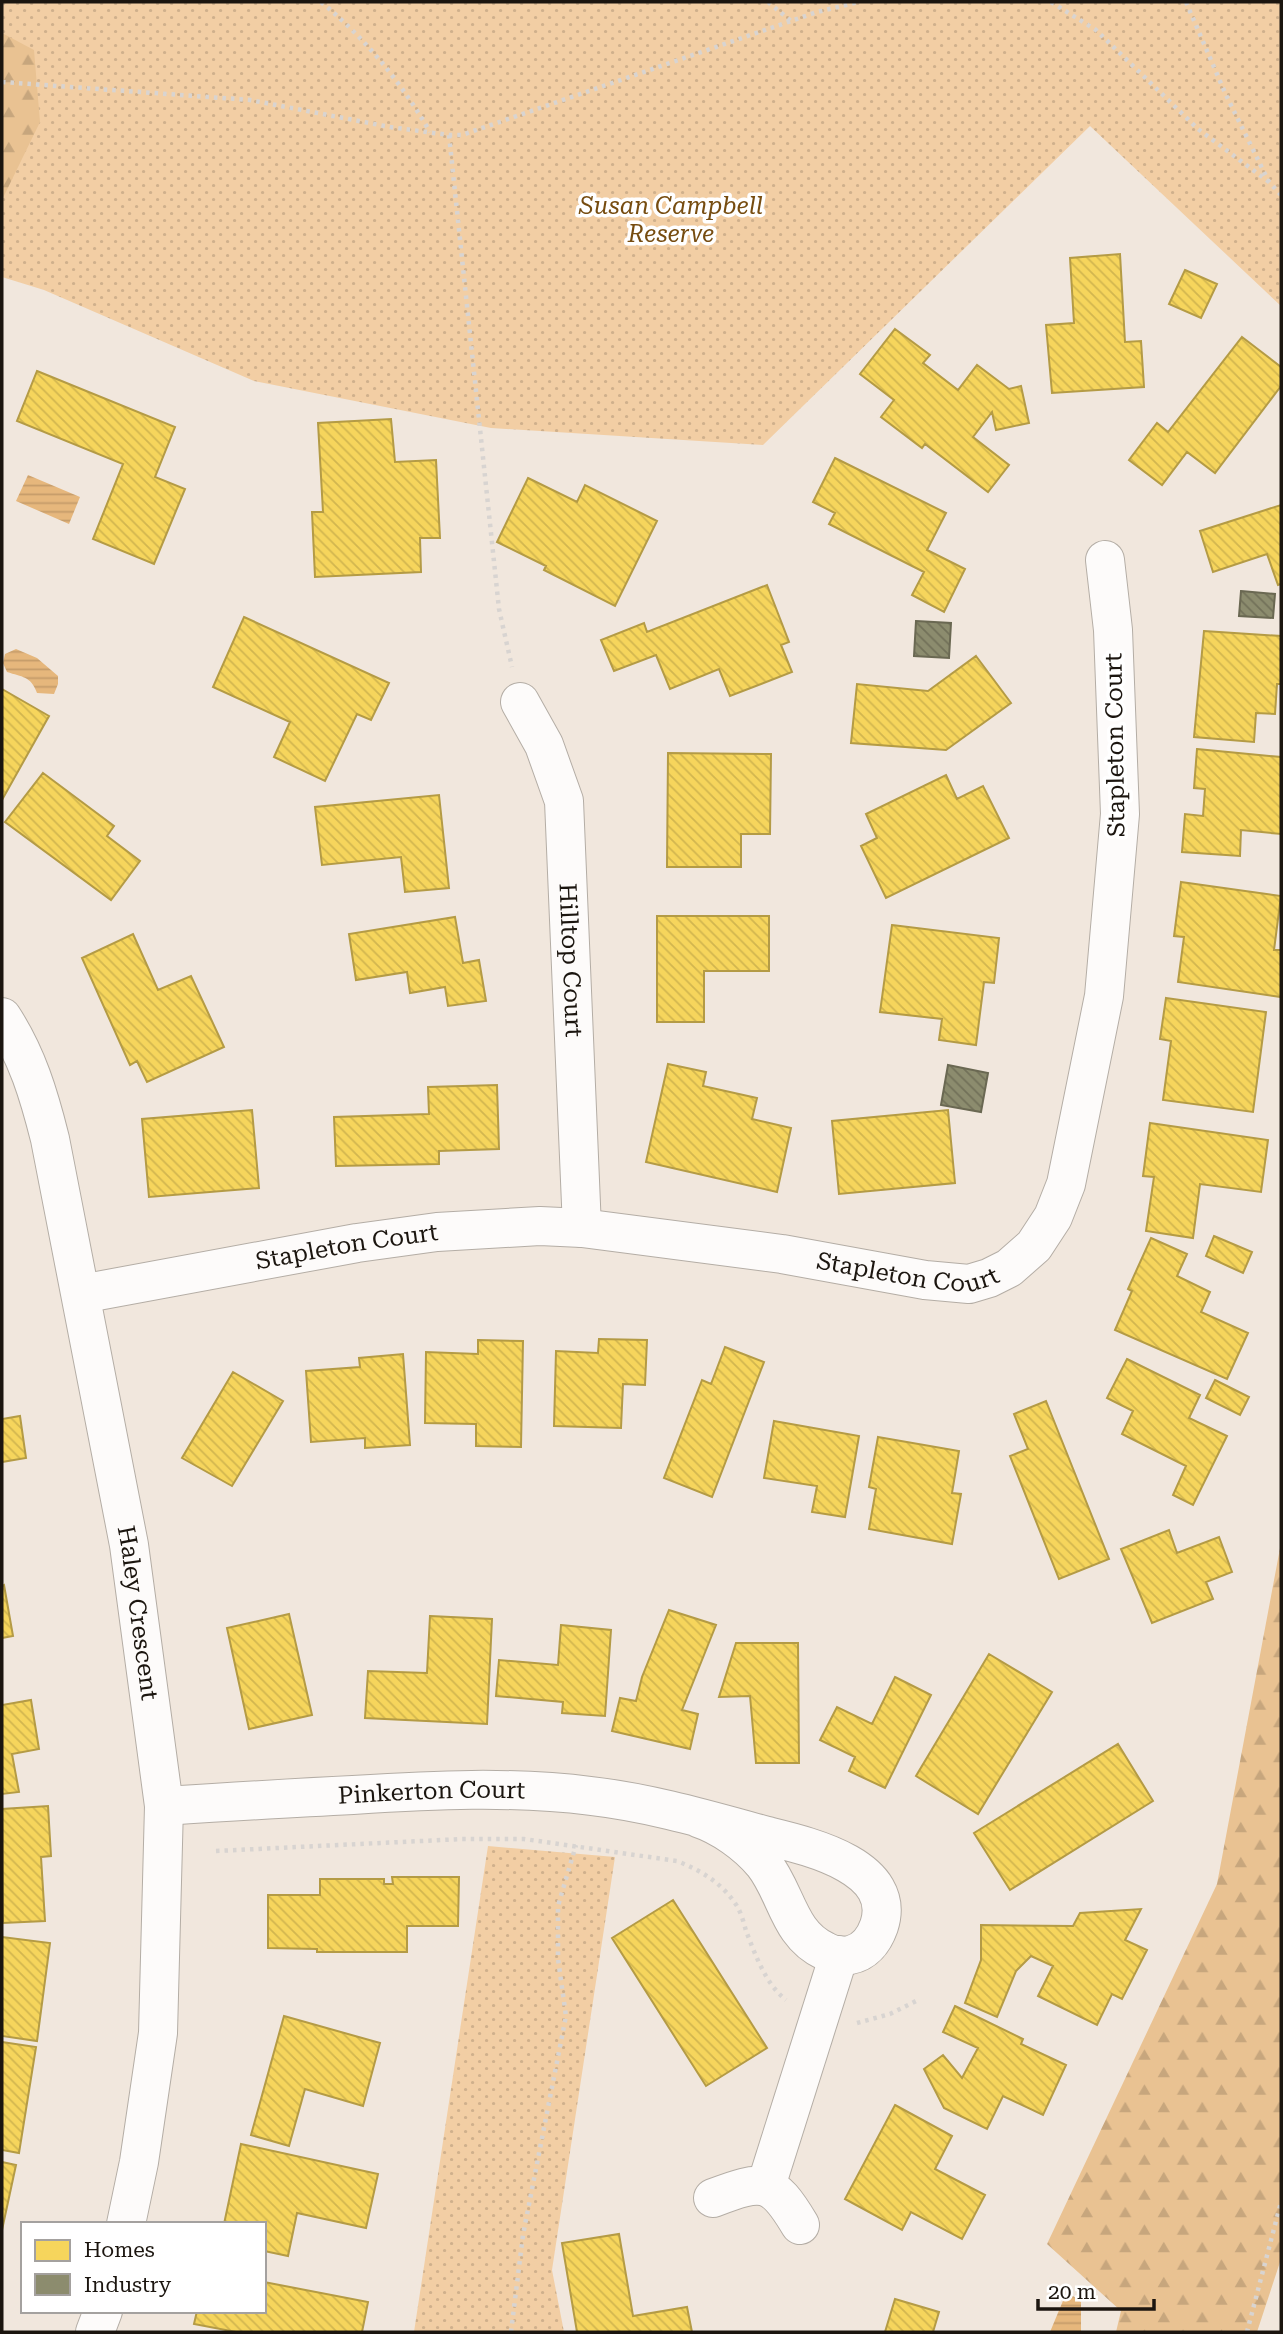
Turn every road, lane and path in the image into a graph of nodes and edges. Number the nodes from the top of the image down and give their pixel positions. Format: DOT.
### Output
graph roads {
  1 [pos="321,2"];
  2 [pos="768,2"];
  3 [pos="859,2"];
  4 [pos="1051,2"];
  5 [pos="1186,2"];
  6 [pos="791,21"];
  7 [pos="2,82"];
  8 [pos="431,133"];
  9 [pos="449,135"];
  10 [pos="1269,182"];
  11 [pos="1281,195"];
  12 [pos="1105,560"];
  13 [pos="520,702"];
  14 [pos="2,1017"];
  15 [pos="582,1228"];
  16 [pos="81,1294"];
  17 [pos="164,1806"];
  18 [pos="698,1818"];
  19 [pos="576,1845"];
  20 [pos="216,1851"];
  21 [pos="839,1955"];
  22 [pos="918,2000"];
  23 [pos="819,2017"];
  24 [pos="766,2186"];
  25 [pos="713,2197"];
  26 [pos="1281,2202"];
  27 [pos="126,2222"];
  28 [pos="800,2225"];
  29 [pos="102,2313"];
  30 [pos="94,2332"];
  31 [pos="511,2332"];
  32 [pos="1247,2332"];
  1 -- 8 [label="path"];
  2 -- 6 [label="path"];
  3 -- 6 [label="path"];
  4 -- 10 [label="path"];
  5 -- 10 [label="path"];
  6 -- 9 [label="path"];
  7 -- 8 [label="path"];
  8 -- 9 [label="path"];
  9 -- 13 [label="path"];
  10 -- 11 [label="path"];
  12 -- 15 [label="street, Stapleton Court"];
  13 -- 15 [label="street, Hilltop Court"];
  14 -- 16 [label="street, Haley Crescent"];
  15 -- 16 [label="street, Stapleton Court"];
  16 -- 17 [label="street, Haley Crescent"];
  17 -- 18 [label="street, Pinkerton Court"];
  17 -- 27 [label="street, Haley Crescent"];
  18 -- 21 [label="street, Pinkerton Court"];
  18 -- 21 [label="street, Pinkerton Court"];
  19 -- 20 [label="path"];
  19 -- 23 [label="path"];
  19 -- 31 [label="path"];
  21 -- 23 [label="street"];
  22 -- 23 [label="path"];
  23 -- 24 [label="street"];
  24 -- 25 [label="street"];
  24 -- 28 [label="street"];
  26 -- 32 [label="path"];
  29 -- 30 [label="street"];
}
